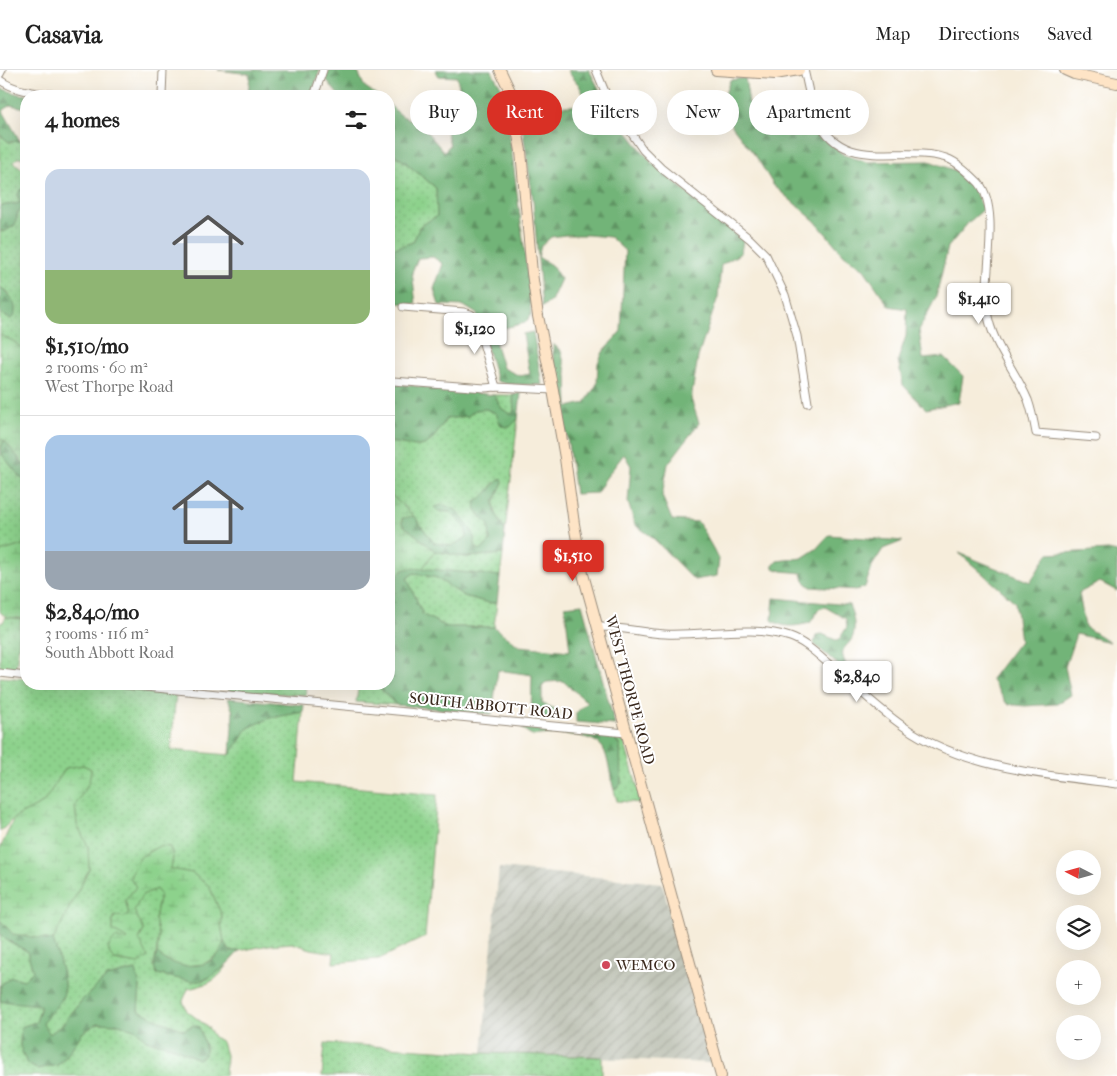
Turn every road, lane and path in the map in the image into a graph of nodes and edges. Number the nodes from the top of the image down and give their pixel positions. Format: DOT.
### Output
graph roads {
  1 [pos="2,70"];
  2 [pos="163,70"];
  3 [pos="323,70"];
  4 [pos="500,70"];
  5 [pos="596,70"];
  6 [pos="716,70"];
  7 [pos="799,70"];
  8 [pos="804,70"];
  9 [pos="1065,70"];
  10 [pos="0,74"];
  11 [pos="0,80"];
  12 [pos="1117,83"];
  13 [pos="20,90"];
  14 [pos="162,90"];
  15 [pos="316,90"];
  16 [pos="403,307"];
  17 [pos="395,381"];
  18 [pos="496,387"];
  19 [pos="553,390"];
  20 [pos="808,403"];
  21 [pos="1096,438"];
  22 [pos="597,627"];
  23 [pos="0,673"];
  24 [pos="20,675"];
  25 [pos="177,690"];
  26 [pos="626,733"];
  27 [pos="1117,784"];
  28 [pos="721,1076"];
  1 -- 10 [label="street"];
  2 -- 14 [label="street"];
  3 -- 15 [label="street"];
  4 -- 19 [label="street, WEST THORPE ROAD"];
  5 -- 20 [label="street"];
  6 -- 7 [label="street"];
  8 -- 21 [label="street"];
  9 -- 12 [label="street"];
  11 -- 13 [label="street"];
  16 -- 18 [label="street"];
  17 -- 18 [label="street"];
  18 -- 19 [label="street"];
  19 -- 22 [label="street, WEST THORPE ROAD"];
  22 -- 26 [label="street, WEST THORPE ROAD"];
  22 -- 27 [label="street"];
  23 -- 24 [label="street"];
  25 -- 26 [label="street, SOUTH ABBOTT ROAD"];
  26 -- 28 [label="street, WEST THORPE ROAD"];
}
